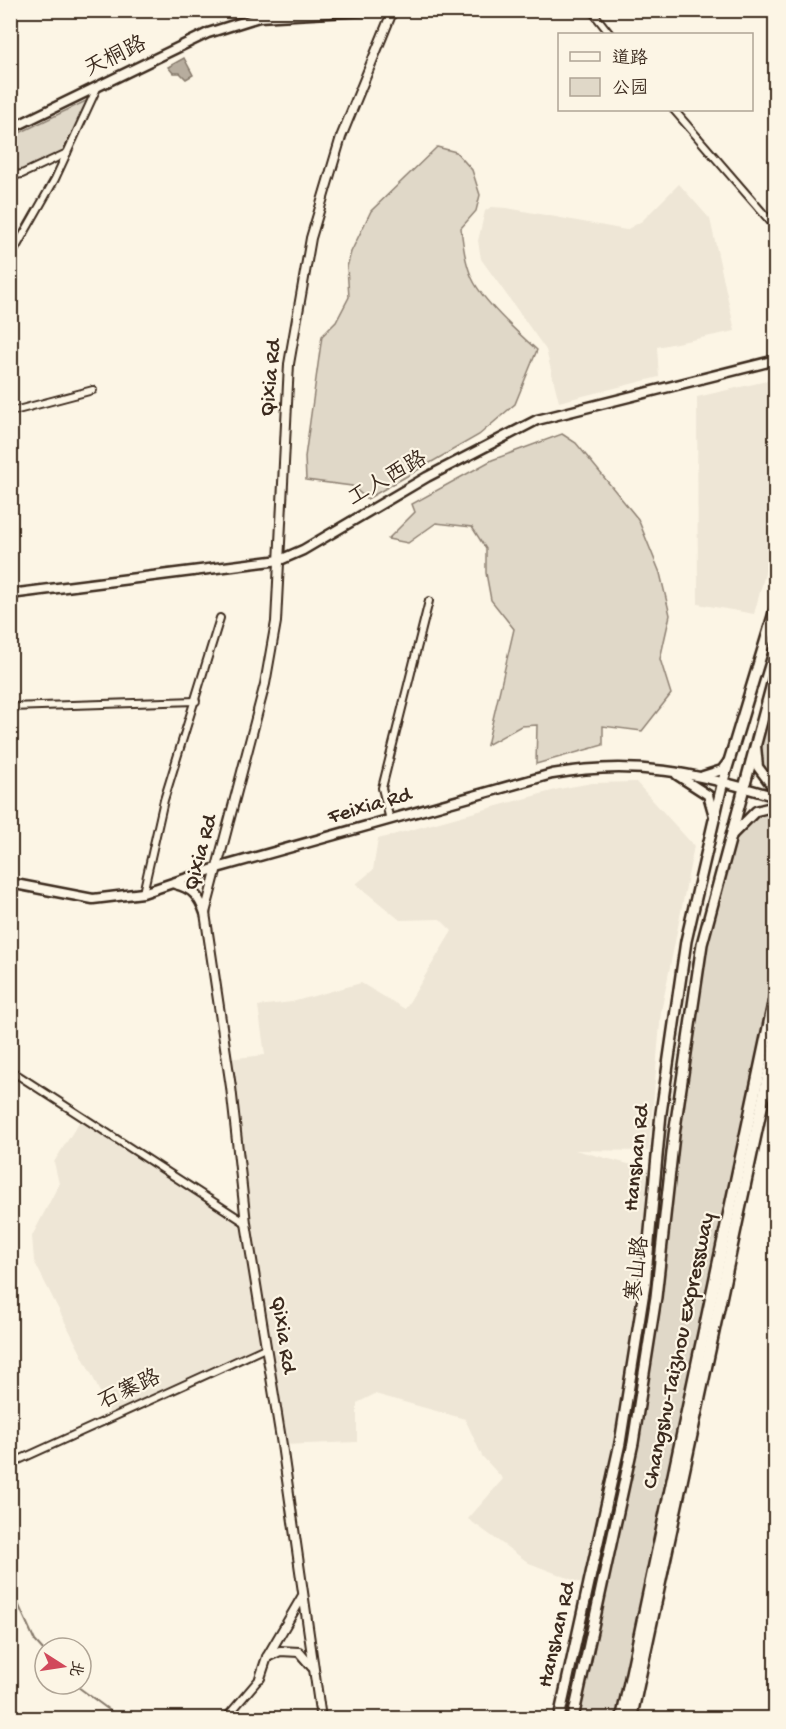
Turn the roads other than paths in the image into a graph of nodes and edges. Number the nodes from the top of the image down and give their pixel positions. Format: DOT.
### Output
graph roads {
  1 [pos="382,10"];
  2 [pos="393,10"];
  3 [pos="591,10"];
  4 [pos="332,12"];
  5 [pos="609,33"];
  6 [pos="97,88"];
  7 [pos="675,111"];
  8 [pos="13,127"];
  9 [pos="67,153"];
  10 [pos="10,176"];
  11 [pos="776,228"];
  12 [pos="10,258"];
  13 [pos="776,360"];
  14 [pos="93,390"];
  15 [pos="10,412"];
  16 [pos="280,560"];
  17 [pos="10,594"];
  18 [pos="429,601"];
  19 [pos="776,606"];
  20 [pos="220,618"];
  21 [pos="776,669"];
  22 [pos="196,701"];
  23 [pos="10,707"];
  24 [pos="755,739"];
  25 [pos="730,759"];
  26 [pos="669,771"];
  27 [pos="702,777"];
  28 [pos="723,781"];
  29 [pos="742,787"];
  30 [pos="776,791"];
  31 [pos="776,797"];
  32 [pos="776,806"];
  33 [pos="714,819"];
  34 [pos="390,820"];
  35 [pos="727,841"];
  36 [pos="217,868"];
  37 [pos="10,883"];
  38 [pos="174,884"];
  39 [pos="143,893"];
  40 [pos="205,913"];
  41 [pos="776,992"];
  42 [pos="776,1039"];
  43 [pos="10,1070"];
  44 [pos="246,1222"];
  45 [pos="265,1348"];
  46 [pos="10,1464"];
  47 [pos="302,1597"];
  48 [pos="267,1657"];
  49 [pos="313,1668"];
  50 [pos="260,1678"];
  51 [pos="226,1719"];
  52 [pos="321,1719"];
  53 [pos="559,1719"];
  54 [pos="573,1719"];
  55 [pos="622,1719"];
  56 [pos="631,1719"];
  1 -- 4 [label="main road, 天桐路"];
  2 -- 16 [label="street, Qixia Rd"];
  3 -- 5 [label="street"];
  4 -- 6 [label="main road, 天桐路"];
  6 -- 8 [label="main road, 天桐路"];
  6 -- 9 [label="street"];
  7 -- 11 [label="street"];
  9 -- 10 [label="street"];
  9 -- 12 [label="street"];
  13 -- 16 [label="main road, 工人西路"];
  14 -- 15 [label="street"];
  16 -- 17 [label="main road, 工人西路"];
  16 -- 36 [label="street, Qixia Rd"];
  18 -- 34 [label="street"];
  19 -- 25 [label="main road, Hanshan Rd"];
  20 -- 22 [label="street"];
  21 -- 24 [label="main road"];
  22 -- 23 [label="street"];
  22 -- 39 [label="street"];
  24 -- 29 [label="main road"];
  24 -- 30 [label="main road"];
  25 -- 27 [label="main road"];
  25 -- 28 [label="main road, Hanshan Rd"];
  26 -- 27 [label="main road, Feixia Rd"];
  26 -- 33 [label="main road"];
  26 -- 34 [label="main road, Feixia Rd"];
  27 -- 28 [label="main road, Feixia Rd"];
  28 -- 29 [label="main road, Feixia Rd"];
  28 -- 33 [label="main road, Hanshan Rd"];
  29 -- 31 [label="main road, Feixia Rd"];
  29 -- 35 [label="main road, 寒山路"];
  32 -- 35 [label="main road"];
  33 -- 53 [label="main road, Hanshan Rd"];
  34 -- 36 [label="main road, Feixia Rd"];
  35 -- 54 [label="main road, 寒山路"];
  36 -- 38 [label="main road, Feixia Rd"];
  36 -- 40 [label="street, Qixia Rd"];
  37 -- 39 [label="main road, Feixia Rd"];
  38 -- 39 [label="main road, Feixia Rd"];
  38 -- 40 [label="main road"];
  40 -- 44 [label="street, Qixia Rd"];
  41 -- 55 [label="highway, Changshu-Taizhou Expressway"];
  42 -- 56 [label="highway, Changshu-Taizhou Expressway"];
  43 -- 44 [label="street"];
  44 -- 45 [label="street, Qixia Rd"];
  45 -- 46 [label="street, 石寨路"];
  45 -- 47 [label="street, Qixia Rd"];
  47 -- 48 [label="street"];
  47 -- 49 [label="street, Qixia Rd"];
  48 -- 49 [label="street"];
  48 -- 50 [label="street"];
  49 -- 52 [label="street, Qixia Rd"];
  50 -- 51 [label="street"];
}
